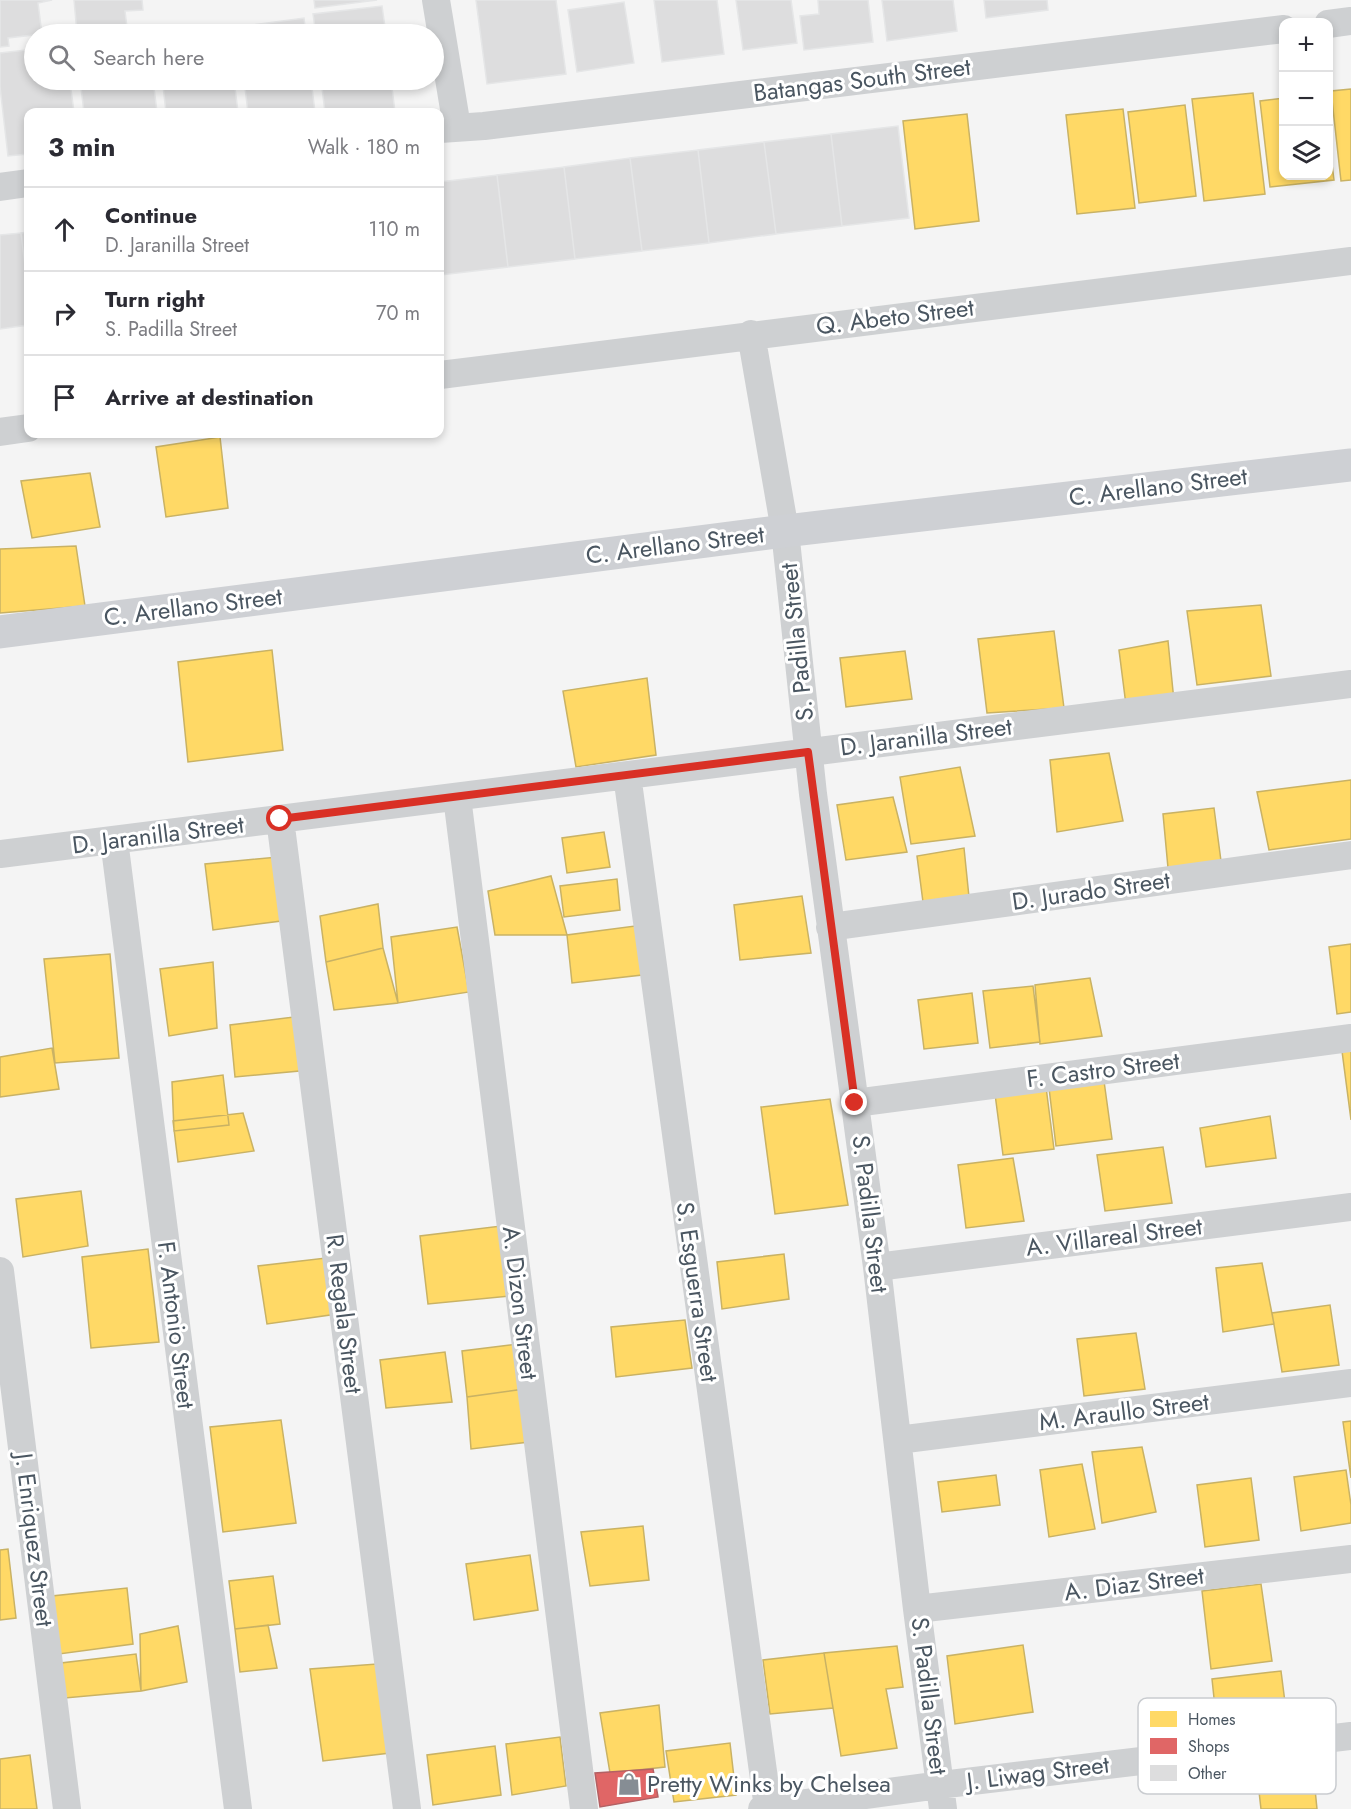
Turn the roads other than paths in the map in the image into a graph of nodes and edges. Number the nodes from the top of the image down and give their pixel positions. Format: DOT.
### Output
graph roads {
  1 [pos="436,0"];
  2 [pos="1351,21"];
  3 [pos="1333,23"];
  4 [pos="438,24"];
  5 [pos="1279,30"];
  6 [pos="444,85"];
  7 [pos="448,128"];
  8 [pos="24,184"];
  9 [pos="0,187"];
  10 [pos="1351,261"];
  11 [pos="750,334"];
  12 [pos="444,374"];
  13 [pos="24,429"];
  14 [pos="0,432"];
  15 [pos="1351,465"];
  16 [pos="785,531"];
  17 [pos="0,632"];
  18 [pos="1351,684"];
  19 [pos="808,752"];
  20 [pos="627,775"];
  21 [pos="457,797"];
  22 [pos="280,819"];
  23 [pos="114,840"];
  24 [pos="0,854"];
  25 [pos="1351,855"];
  26 [pos="830,927"];
  27 [pos="1351,1038"];
  28 [pos="855,1103"];
  29 [pos="1351,1207"];
  30 [pos="877,1267"];
  31 [pos="0,1271"];
  32 [pos="1351,1383"];
  33 [pos="898,1440"];
  34 [pos="1351,1559"];
  35 [pos="917,1609"];
  36 [pos="1351,1736"];
  37 [pos="1336,1738"];
  38 [pos="1138,1768"];
  39 [pos="942,1797"];
  40 [pos="768,1808"];
  41 [pos="68,1809"];
  42 [pos="238,1809"];
  43 [pos="407,1809"];
  44 [pos="584,1809"];
  45 [pos="762,1809"];
  1 -- 4 [label="street"];
  2 -- 3 [label="street"];
  5 -- 7 [label="street, Batangas South Street"];
  6 -- 7 [label="street"];
  8 -- 9 [label="street"];
  10 -- 11 [label="street, Q. Abeto Street"];
  11 -- 12 [label="street, Q. Abeto Street"];
  11 -- 16 [label="street, S. Padilla Street"];
  13 -- 14 [label="street"];
  15 -- 16 [label="street, C. Arellano Street"];
  16 -- 17 [label="street, C. Arellano Street"];
  16 -- 19 [label="street, S. Padilla Street"];
  18 -- 19 [label="street, D. Jaranilla Street"];
  19 -- 20 [label="street, D. Jaranilla Street"];
  19 -- 26 [label="street, S. Padilla Street"];
  20 -- 21 [label="street, D. Jaranilla Street"];
  20 -- 40 [label="street, S. Esguerra Street"];
  21 -- 22 [label="street, D. Jaranilla Street"];
  21 -- 44 [label="street, A. Dizon Street"];
  22 -- 23 [label="street, D. Jaranilla Street"];
  22 -- 43 [label="street, R. Regala Street"];
  23 -- 24 [label="street, D. Jaranilla Street"];
  23 -- 42 [label="street, F. Antonio Street"];
  25 -- 26 [label="street, D. Jurado Street"];
  26 -- 28 [label="street, S. Padilla Street"];
  27 -- 28 [label="street, F. Castro Street"];
  28 -- 30 [label="street, S. Padilla Street"];
  29 -- 30 [label="street, A. Villareal Street"];
  30 -- 33 [label="street, S. Padilla Street"];
  31 -- 41 [label="street, J. Enriquez Street"];
  32 -- 33 [label="street, M. Araullo Street"];
  33 -- 35 [label="street, S. Padilla Street"];
  34 -- 35 [label="street, A. Diaz Street"];
  35 -- 39 [label="street, S. Padilla Street"];
  36 -- 37 [label="street, J. Liwag Street"];
  38 -- 39 [label="street, J. Liwag Street"];
  39 -- 40 [label="street, J. Liwag Street"];
  40 -- 45 [label="street, J. Liwag Street"];
}
